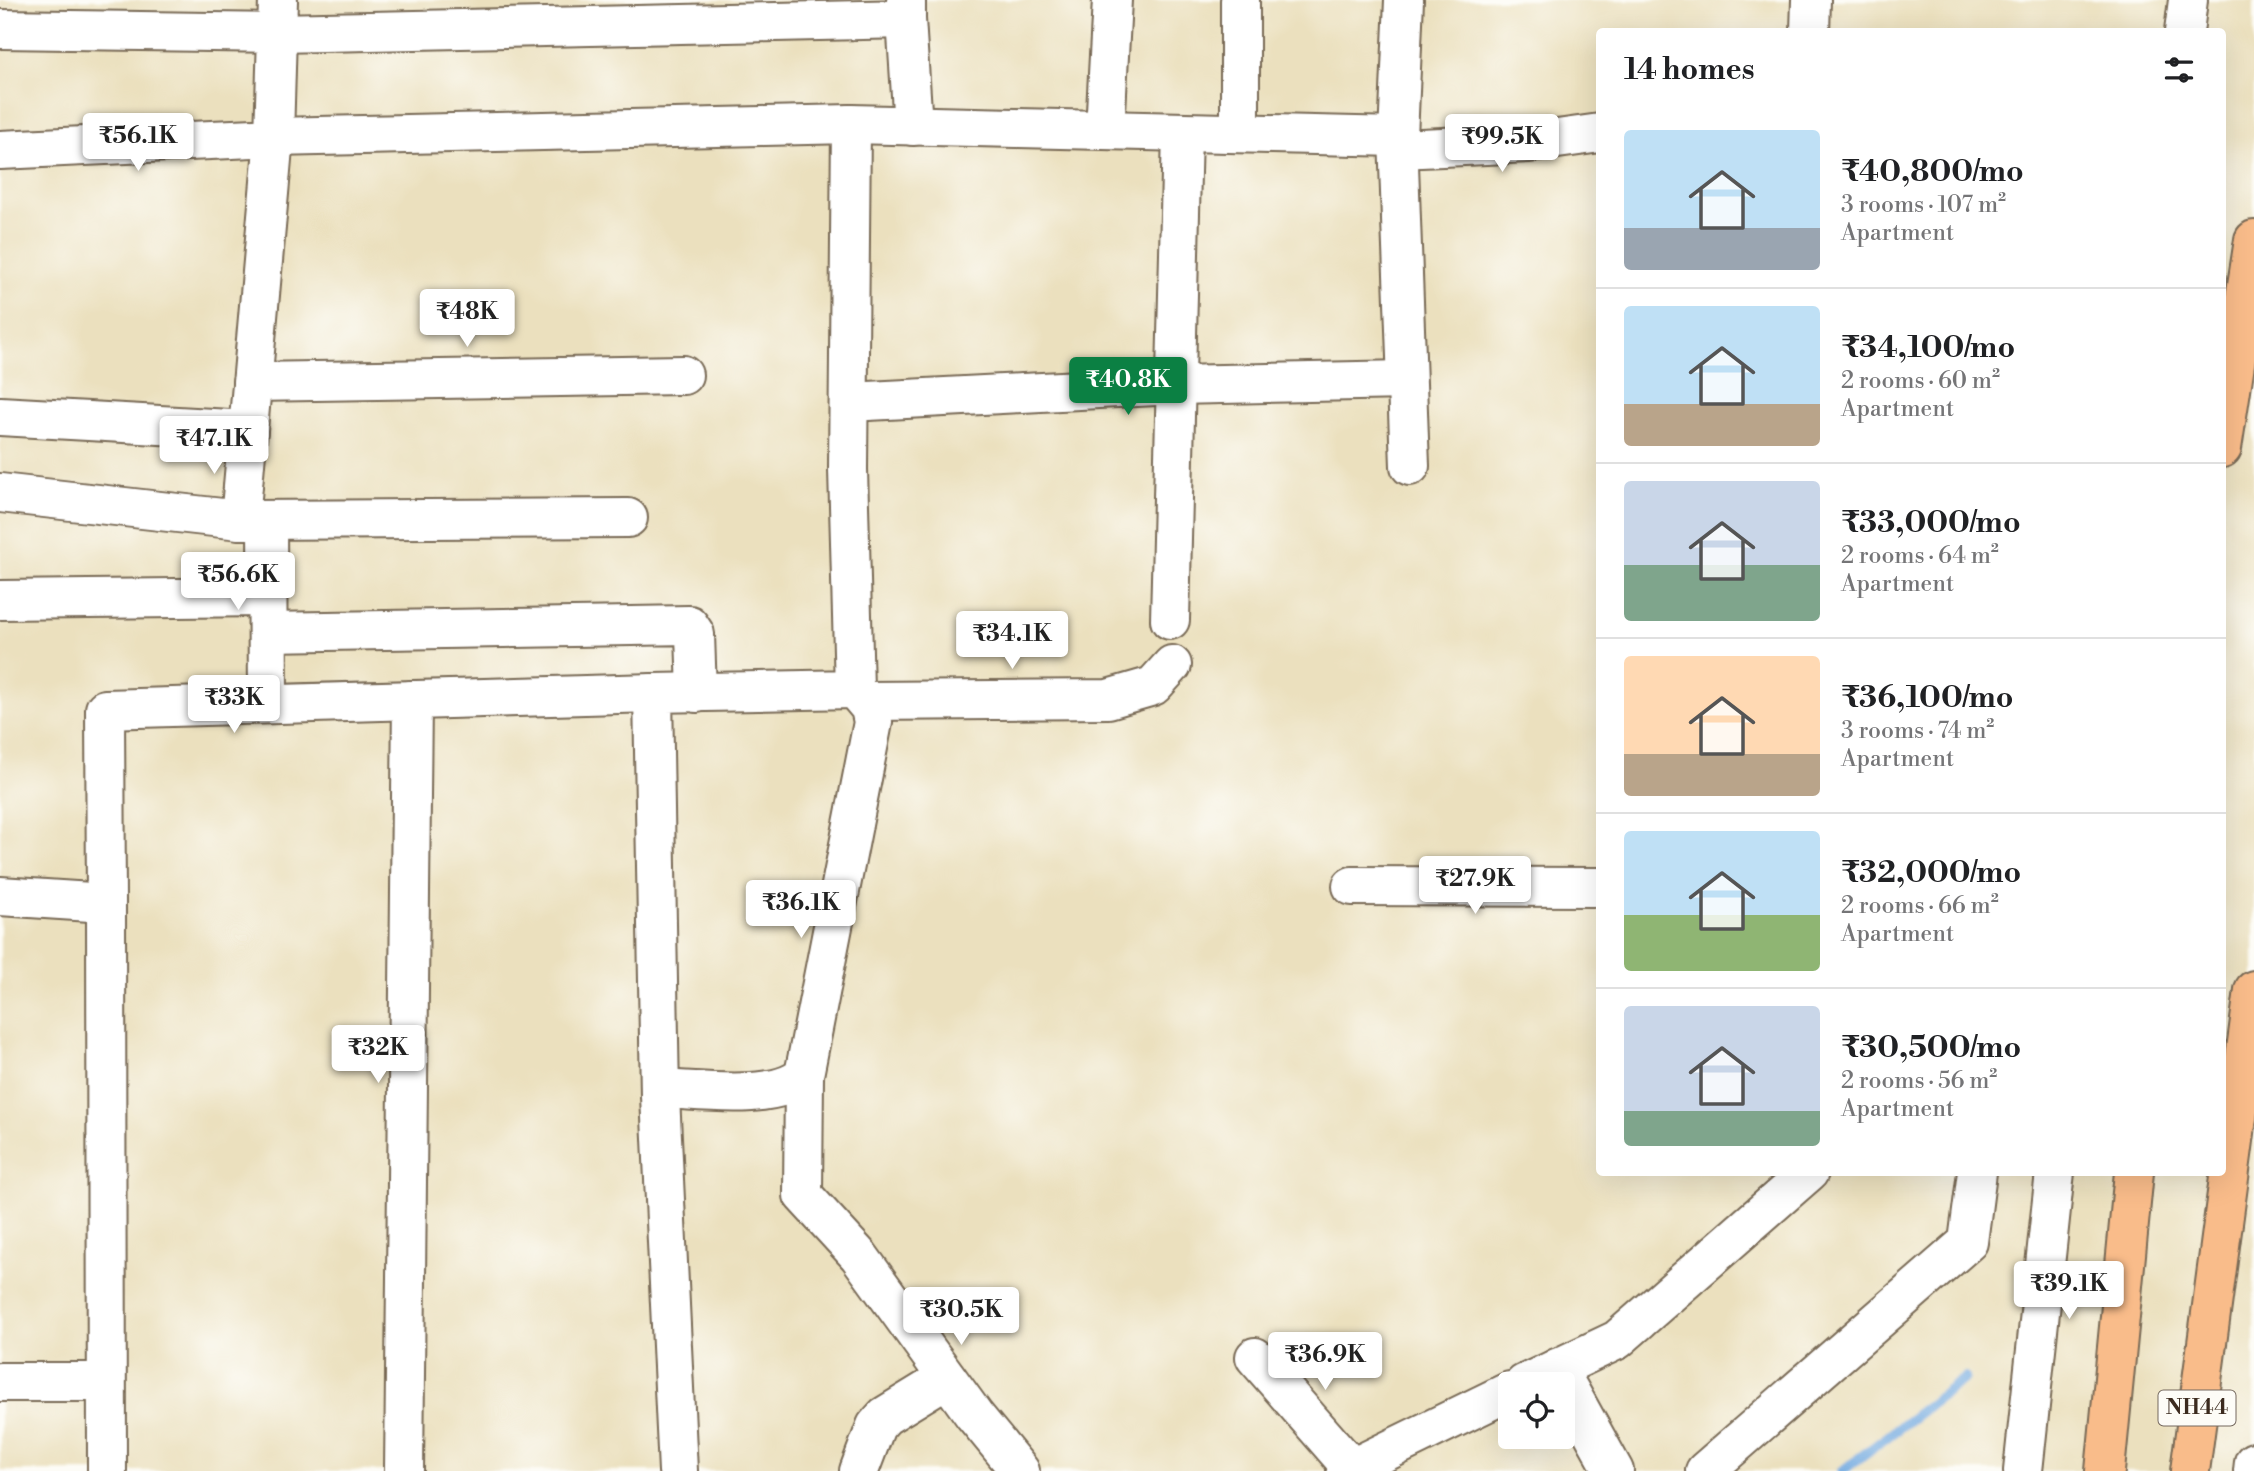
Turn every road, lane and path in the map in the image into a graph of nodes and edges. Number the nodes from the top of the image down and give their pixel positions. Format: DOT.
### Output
graph roads {
  1 [pos="1112,0"];
  2 [pos="1240,0"];
  3 [pos="1404,0"];
  4 [pos="1811,0"];
  5 [pos="2188,0"];
  6 [pos="906,10"];
  7 [pos="278,16"];
  8 [pos="1810,28"];
  9 [pos="2184,28"];
  10 [pos="0,29"];
  11 [pos="850,124"];
  12 [pos="913,126"];
  13 [pos="1105,130"];
  14 [pos="1182,132"];
  15 [pos="1241,133"];
  16 [pos="1596,134"];
  17 [pos="274,137"];
  18 [pos="1398,143"];
  19 [pos="0,150"];
  20 [pos="2254,240"];
  21 [pos="683,375"];
  22 [pos="1406,380"];
  23 [pos="252,382"];
  24 [pos="1175,385"];
  25 [pos="849,402"];
  26 [pos="0,416"];
  27 [pos="2226,422"];
  28 [pos="248,430"];
  29 [pos="1410,466"];
  30 [pos="0,493"];
  31 [pos="628,518"];
  32 [pos="253,520"];
  33 [pos="0,600"];
  34 [pos="268,615"];
  35 [pos="1170,620"];
  36 [pos="1172,666"];
  37 [pos="697,692"];
  38 [pos="653,693"];
  39 [pos="860,695"];
  40 [pos="412,700"];
  41 [pos="268,704"];
  42 [pos="1352,886"];
  43 [pos="1596,887"];
  44 [pos="0,896"];
  45 [pos="106,903"];
  46 [pos="2254,990"];
  47 [pos="804,1075"];
  48 [pos="660,1089"];
  49 [pos="1804,1176"];
  50 [pos="1976,1176"];
  51 [pos="2055,1176"];
  52 [pos="2134,1176"];
  53 [pos="1255,1357"];
  54 [pos="1549,1372"];
  55 [pos="947,1378"];
  56 [pos="0,1382"];
  57 [pos="106,1382"];
  58 [pos="1498,1397"];
  59 [pos="1575,1420"];
  60 [pos="2254,1462"];
  61 [pos="2023,1467"];
  62 [pos="1349,1469"];
  63 [pos="107,1471"];
  64 [pos="404,1471"];
  65 [pos="678,1471"];
  66 [pos="859,1471"];
  67 [pos="1020,1471"];
  68 [pos="1614,1471"];
  69 [pos="1705,1471"];
  70 [pos="2105,1471"];
  71 [pos="2190,1471"];
  72 [pos="2253,1471"];
  1 -- 13 [label="street"];
  2 -- 15 [label="street"];
  3 -- 18 [label="street"];
  4 -- 8 [label="street"];
  5 -- 9 [label="street"];
  6 -- 7 [label="street"];
  6 -- 12 [label="street"];
  7 -- 10 [label="street"];
  7 -- 17 [label="street"];
  11 -- 12 [label="street"];
  11 -- 17 [label="street"];
  11 -- 25 [label="street"];
  12 -- 13 [label="street"];
  13 -- 14 [label="street"];
  14 -- 15 [label="street"];
  14 -- 24 [label="street"];
  15 -- 18 [label="street"];
  16 -- 18 [label="street"];
  17 -- 19 [label="street"];
  17 -- 23 [label="street"];
  18 -- 22 [label="street"];
  20 -- 27 [label="highway"];
  21 -- 23 [label="street"];
  22 -- 24 [label="street"];
  22 -- 29 [label="street"];
  23 -- 28 [label="street"];
  24 -- 25 [label="street"];
  24 -- 35 [label="street"];
  25 -- 39 [label="street"];
  26 -- 28 [label="street"];
  28 -- 32 [label="street"];
  30 -- 32 [label="street"];
  31 -- 32 [label="street"];
  32 -- 34 [label="street"];
  33 -- 34 [label="street"];
  34 -- 37 [label="street"];
  34 -- 41 [label="street"];
  36 -- 39 [label="street"];
  37 -- 38 [label="street"];
  37 -- 39 [label="street"];
  38 -- 40 [label="street"];
  38 -- 48 [label="street"];
  39 -- 47 [label="street"];
  40 -- 41 [label="street"];
  40 -- 64 [label="street"];
  41 -- 45 [label="street"];
  42 -- 43 [label="street"];
  44 -- 45 [label="street"];
  45 -- 57 [label="street"];
  46 -- 71 [label="highway, NH44"];
  47 -- 48 [label="street"];
  47 -- 55 [label="street"];
  48 -- 65 [label="street"];
  49 -- 54 [label="street"];
  50 -- 69 [label="street"];
  51 -- 61 [label="street"];
  52 -- 70 [label="highway"];
  53 -- 62 [label="street"];
  55 -- 66 [label="street"];
  55 -- 67 [label="street"];
  56 -- 57 [label="street"];
  57 -- 63 [label="street"];
  58 -- 62 [label="street"];
  59 -- 68 [label="street"];
  60 -- 72 [label="street"];
}
